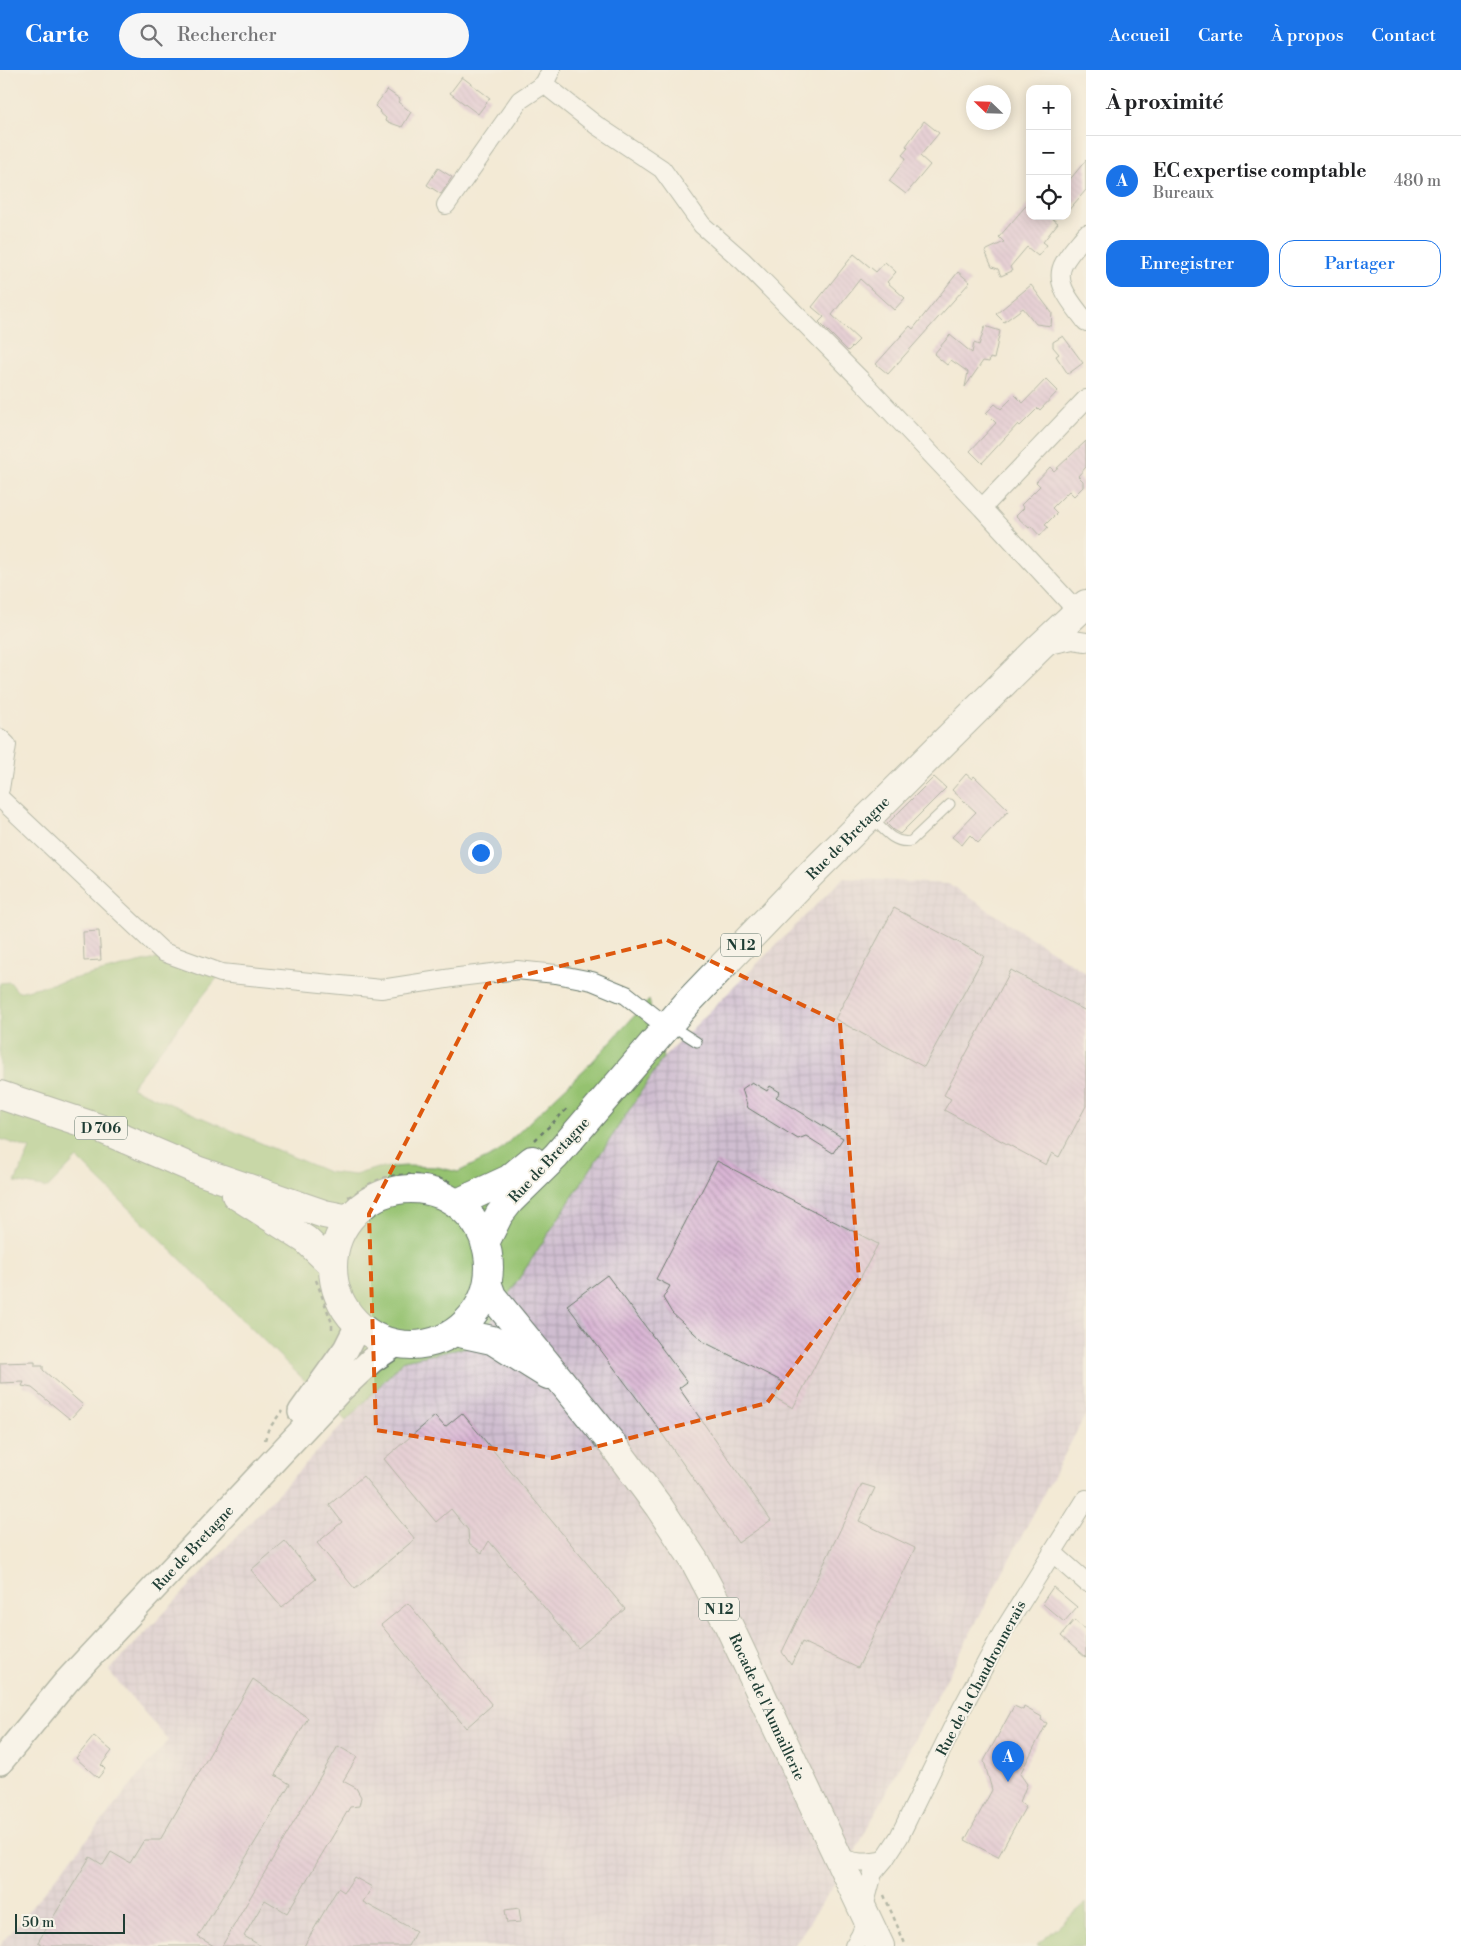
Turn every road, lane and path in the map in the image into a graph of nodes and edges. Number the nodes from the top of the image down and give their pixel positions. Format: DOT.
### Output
graph roads {
  1 [pos="547,77"];
  2 [pos="446,205"];
  3 [pos="1086,234"];
  4 [pos="1086,322"];
  5 [pos="1086,400"];
  6 [pos="982,508"];
  7 [pos="1082,608"];
  8 [pos="1086,642"];
  9 [pos="1039,648"];
  10 [pos="0,738"];
  11 [pos="0,789"];
  12 [pos="0,798"];
  13 [pos="950,804"];
  14 [pos="870,816"];
  15 [pos="668,1024"];
  16 [pos="697,1042"];
  17 [pos="620,1080"];
  18 [pos="0,1095"];
  19 [pos="200,1171"];
  20 [pos="456,1203"];
  21 [pos="349,1219"];
  22 [pos="485,1243"];
  23 [pos="332,1266"];
  24 [pos="488,1284"];
  25 [pos="358,1326"];
  26 [pos="455,1332"];
  27 [pos="396,1344"];
  28 [pos="563,1384"];
  29 [pos="1086,1499"];
  30 [pos="1052,1552"];
  31 [pos="1086,1582"];
  32 [pos="0,1740"];
  33 [pos="0,1762"];
  34 [pos="838,1856"];
  35 [pos="884,1860"];
  36 [pos="871,1908"];
  37 [pos="854,1946"];
  38 [pos="880,1946"];
  39 [pos="906,1946"];
  1 -- 2 [label="street"];
  1 -- 6 [label="street"];
  3 -- 4 [label="street"];
  5 -- 6 [label="street"];
  6 -- 7 [label="street"];
  7 -- 9 [label="main road, Rue de Bretagne / N 12"];
  8 -- 9 [label="street"];
  9 -- 14 [label="main road, Rue de Bretagne / N 12"];
  10 -- 11 [label="street"];
  12 -- 15 [label="street"];
  13 -- 14 [label="lane"];
  14 -- 15 [label="main road, Rue de Bretagne / N 12"];
  15 -- 16 [label="lane"];
  15 -- 17 [label="main road, Rue de Bretagne / N 12"];
  17 -- 20 [label="main road, Rue de Bretagne / N 12"];
  17 -- 22 [label="main road, Rue de Bretagne / N 12"];
  18 -- 19 [label="main road, D 706"];
  19 -- 21 [label="main road, D 706"];
  19 -- 23 [label="main road, D 706"];
  20 -- 21 [label="main road"];
  20 -- 22 [label="main road"];
  21 -- 23 [label="main road"];
  22 -- 24 [label="main road"];
  23 -- 25 [label="main road"];
  24 -- 26 [label="main road"];
  24 -- 28 [label="main road, Rocade de l'Aumaillerie / N 12"];
  25 -- 27 [label="main road"];
  25 -- 32 [label="main road, Rue de Bretagne"];
  26 -- 27 [label="main road"];
  26 -- 28 [label="main road, Rocade de l'Aumaillerie / N 12"];
  27 -- 33 [label="main road, Rue de Bretagne"];
  28 -- 34 [label="main road, Rocade de l'Aumaillerie / N 12"];
  29 -- 30 [label="street, Rue de la Chaudronnerais"];
  30 -- 31 [label="street"];
  30 -- 35 [label="street, Rue de la Chaudronnerais"];
  34 -- 35 [label="street"];
  34 -- 36 [label="main road, Rocade de l'Aumaillerie / N 12"];
  35 -- 36 [label="street, Rue de la Chaudronnerais"];
  36 -- 37 [label="street, Rue de la Chaudronnerais"];
  36 -- 38 [label="main road, Rocade de l'Aumaillerie / N 12"];
  36 -- 39 [label="path"];
}
